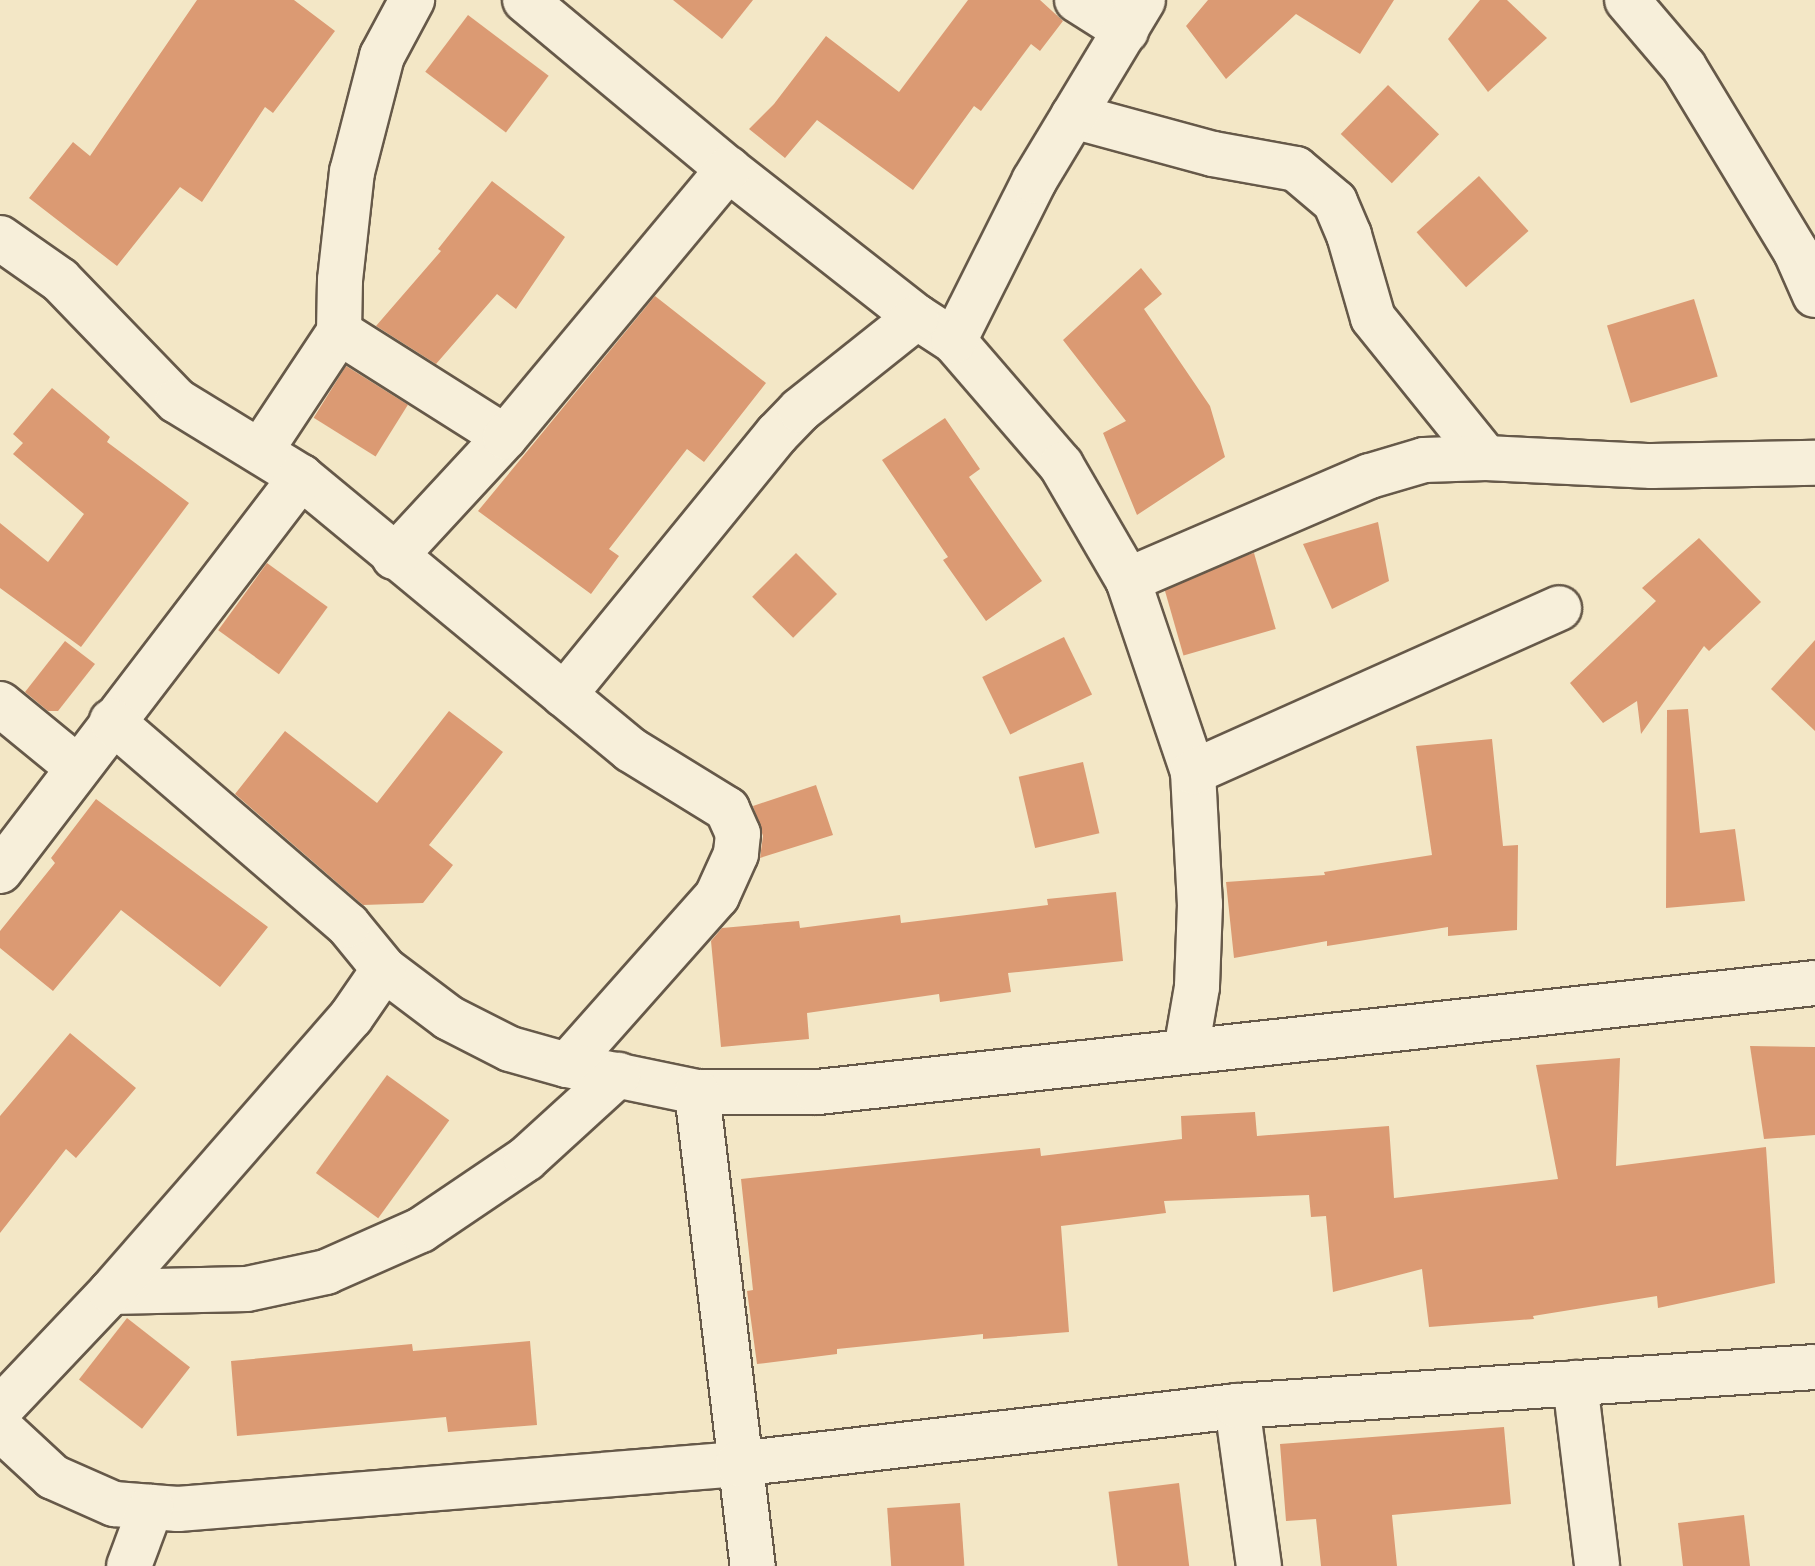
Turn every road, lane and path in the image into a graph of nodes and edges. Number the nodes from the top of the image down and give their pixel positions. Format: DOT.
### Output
graph roads {
  1 [pos="412,0"];
  2 [pos="525,0"];
  3 [pos="1077,0"];
  4 [pos="1627,0"];
  5 [pos="1134,16"];
  6 [pos="1073,116"];
  7 [pos="728,169"];
  8 [pos="0,238"];
  9 [pos="1815,295"];
  10 [pos="917,317"];
  11 [pos="339,332"];
  12 [pos="954,341"];
  13 [pos="505,437"];
  14 [pos="261,450"];
  15 [pos="1486,458"];
  16 [pos="1815,463"];
  17 [pos="301,477"];
  18 [pos="394,557"];
  19 [pos="1128,580"];
  20 [pos="1559,608"];
  21 [pos="564,695"];
  22 [pos="0,704"];
  23 [pos="112,721"];
  24 [pos="77,767"];
  25 [pos="1193,772"];
  26 [pos="0,871"];
  27 [pos="384,969"];
  28 [pos="1815,983"];
  29 [pos="1186,1051"];
  30 [pos="567,1065"];
  31 [pos="618,1075"];
  32 [pos="697,1092"];
  33 [pos="111,1292"];
  34 [pos="1815,1367"];
  35 [pos="1575,1383"];
  36 [pos="1237,1406"];
  37 [pos="0,1409"];
  38 [pos="0,1428"];
  39 [pos="738,1464"];
  40 [pos="151,1507"];
  41 [pos="129,1566"];
  42 [pos="753,1566"];
  43 [pos="1259,1566"];
  44 [pos="1597,1566"];
  1 -- 11 [label="street"];
  2 -- 7 [label="street"];
  3 -- 5 [label="street"];
  4 -- 9 [label="street"];
  5 -- 6 [label="street"];
  6 -- 12 [label="street"];
  6 -- 15 [label="street"];
  7 -- 10 [label="street"];
  7 -- 13 [label="street"];
  8 -- 14 [label="street"];
  10 -- 12 [label="street"];
  10 -- 21 [label="street"];
  11 -- 13 [label="street"];
  11 -- 14 [label="street"];
  12 -- 19 [label="street"];
  13 -- 18 [label="street"];
  14 -- 17 [label="street"];
  15 -- 16 [label="street"];
  15 -- 19 [label="street"];
  17 -- 18 [label="street"];
  17 -- 23 [label="street"];
  18 -- 21 [label="street"];
  19 -- 25 [label="street"];
  20 -- 25 [label="street"];
  21 -- 30 [label="street"];
  22 -- 24 [label="street"];
  23 -- 24 [label="street"];
  23 -- 27 [label="street"];
  24 -- 26 [label="street"];
  25 -- 29 [label="street"];
  27 -- 30 [label="street"];
  27 -- 33 [label="street"];
  28 -- 29 [label="street"];
  29 -- 32 [label="street"];
  30 -- 31 [label="street"];
  31 -- 32 [label="street"];
  31 -- 33 [label="street"];
  32 -- 39 [label="street"];
  33 -- 37 [label="street"];
  34 -- 35 [label="street"];
  35 -- 36 [label="street"];
  35 -- 44 [label="street"];
  36 -- 39 [label="street"];
  36 -- 43 [label="street"];
  38 -- 40 [label="street"];
  39 -- 40 [label="street"];
  39 -- 42 [label="street"];
  40 -- 41 [label="street"];
}
